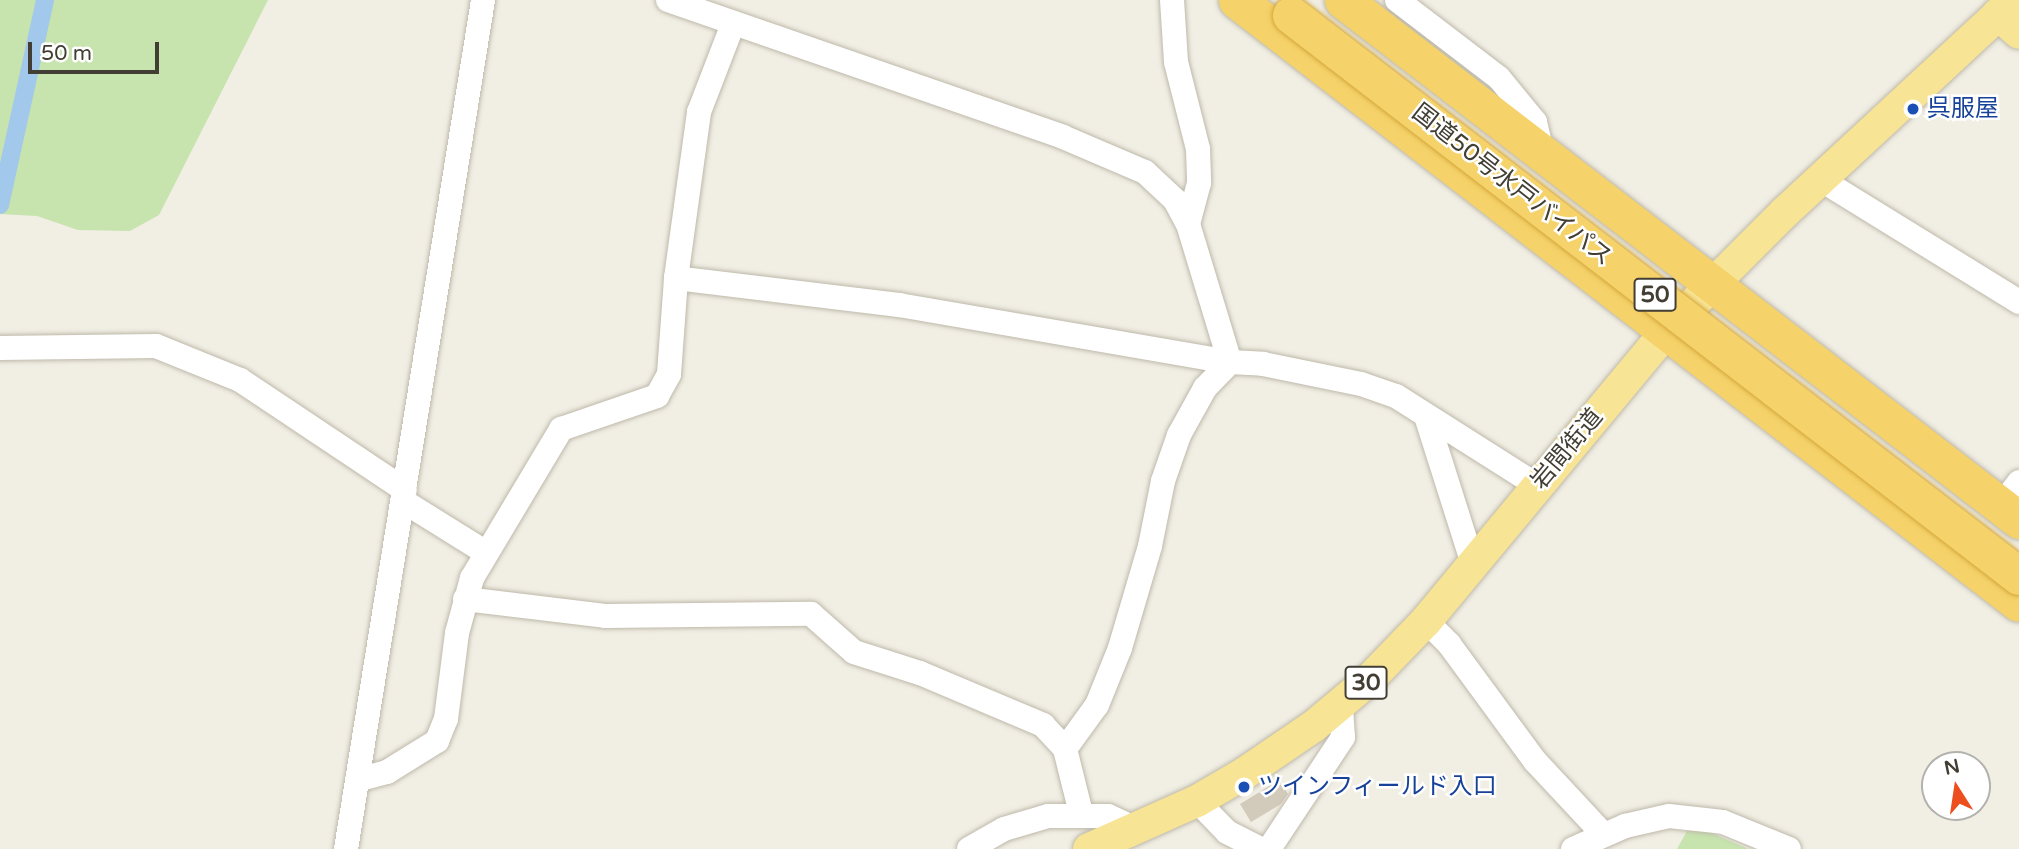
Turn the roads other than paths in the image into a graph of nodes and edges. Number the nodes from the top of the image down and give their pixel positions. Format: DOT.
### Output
graph roads {
  1 [pos="483,0"];
  2 [pos="668,0"];
  3 [pos="1172,0"];
  4 [pos="1237,0"];
  5 [pos="1343,0"];
  6 [pos="1397,0"];
  7 [pos="1291,5"];
  8 [pos="2010,16"];
  9 [pos="733,24"];
  10 [pos="1542,152"];
  11 [pos="1820,179"];
  12 [pos="1188,224"];
  13 [pos="676,278"];
  14 [pos="1709,286"];
  15 [pos="2019,302"];
  16 [pos="1668,329"];
  17 [pos="0,348"];
  18 [pos="1230,362"];
  19 [pos="1427,419"];
  20 [pos="1536,485"];
  21 [pos="404,496"];
  22 [pos="2013,503"];
  23 [pos="2019,545"];
  24 [pos="485,552"];
  25 [pos="1473,564"];
  26 [pos="2019,576"];
  27 [pos="465,599"];
  28 [pos="2019,603"];
  29 [pos="1426,621"];
  30 [pos="1341,705"];
  31 [pos="1065,750"];
  32 [pos="357,780"];
  33 [pos="1197,801"];
  34 [pos="1081,813"];
  35 [pos="1136,829"];
  36 [pos="1604,835"];
  37 [pos="346,849"];
  38 [pos="969,849"];
  39 [pos="1089,849"];
  40 [pos="1261,849"];
  41 [pos="1269,849"];
  42 [pos="1573,849"];
  43 [pos="1789,849"];
  1 -- 21 [label="street"];
  2 -- 9 [label="street"];
  3 -- 12 [label="street"];
  4 -- 16 [label="highway"];
  5 -- 10 [label="highway"];
  6 -- 10 [label="street"];
  7 -- 23 [label="highway, 国道50号水戸バイパス / 50"];
  7 -- 26 [label="highway, 国道50号水戸バイパス / 50, bridge"];
  8 -- 11 [label="main road, 岩間街道 / 30"];
  9 -- 12 [label="street"];
  9 -- 13 [label="street"];
  10 -- 14 [label="highway"];
  11 -- 14 [label="main road, 岩間街道 / 30"];
  11 -- 15 [label="street"];
  12 -- 18 [label="street"];
  13 -- 18 [label="street"];
  13 -- 24 [label="street"];
  14 -- 16 [label="main road, 岩間街道 / 30"];
  14 -- 22 [label="highway"];
  16 -- 20 [label="main road, 岩間街道 / 30"];
  16 -- 28 [label="highway"];
  17 -- 21 [label="street"];
  18 -- 19 [label="street"];
  18 -- 31 [label="street"];
  19 -- 20 [label="street"];
  19 -- 25 [label="street"];
  20 -- 25 [label="main road, 岩間街道 / 30"];
  21 -- 24 [label="street"];
  21 -- 32 [label="street"];
  24 -- 27 [label="street"];
  25 -- 29 [label="main road, 岩間街道 / 30"];
  27 -- 31 [label="street"];
  27 -- 32 [label="street"];
  29 -- 30 [label="main road, 岩間街道 / 30"];
  29 -- 36 [label="street"];
  30 -- 33 [label="main road, 岩間街道 / 30"];
  30 -- 41 [label="street"];
  31 -- 34 [label="street"];
  32 -- 37 [label="street"];
  33 -- 35 [label="main road, 岩間街道 / 30"];
  33 -- 40 [label="street"];
  34 -- 35 [label="street"];
  34 -- 38 [label="street"];
  35 -- 39 [label="main road, 岩間街道 / 30"];
  36 -- 42 [label="street"];
  36 -- 43 [label="street"];
}
